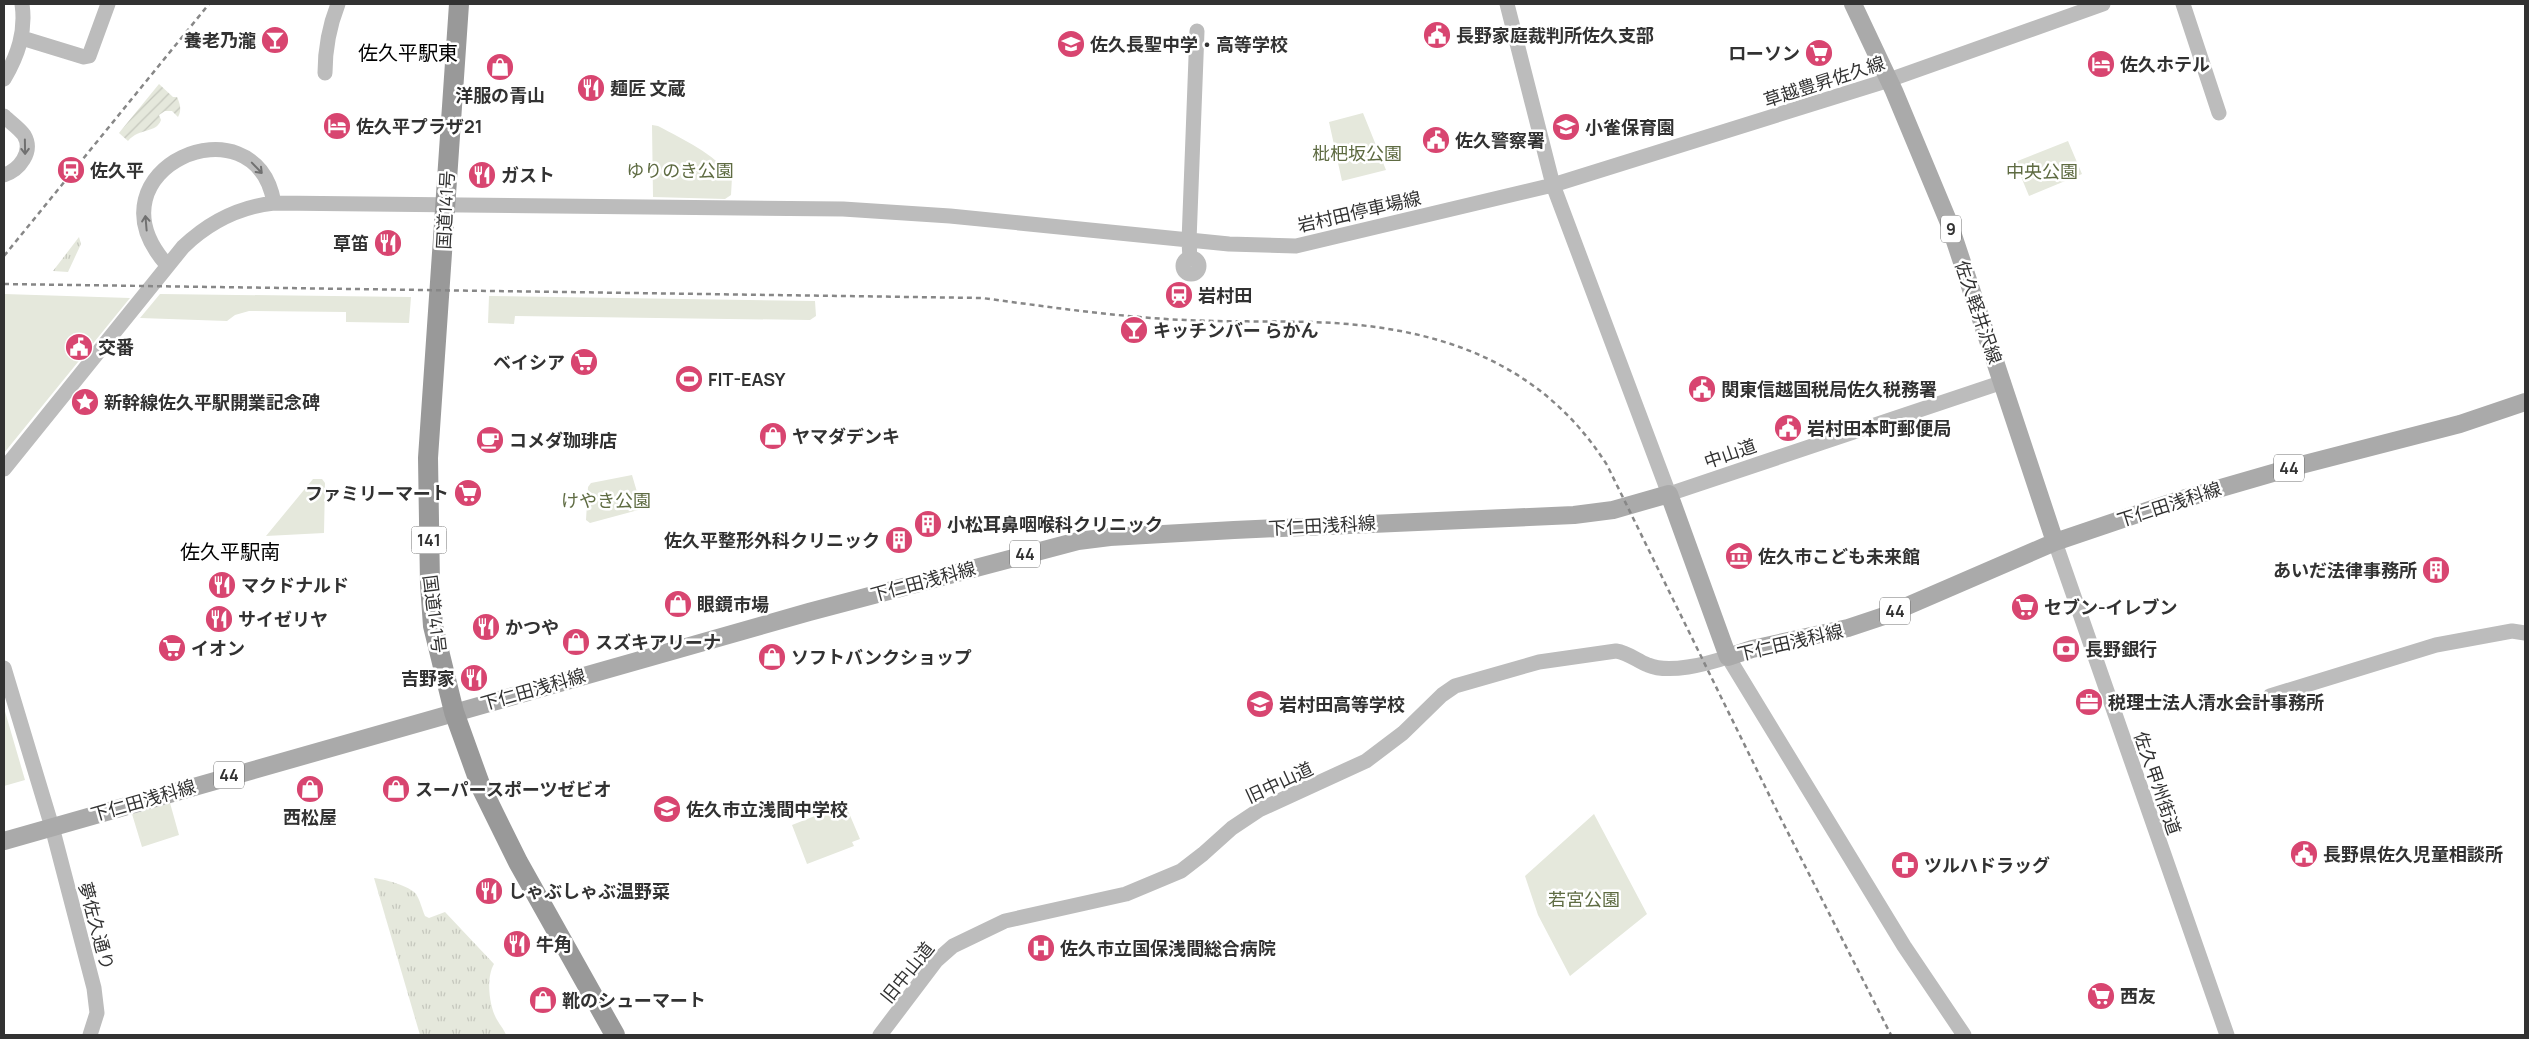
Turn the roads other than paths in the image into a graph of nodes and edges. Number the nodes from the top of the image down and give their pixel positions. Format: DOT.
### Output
graph roads {
  1 [pos="22,4"];
  2 [pos="108,4"];
  3 [pos="338,4"];
  4 [pos="447,4"];
  5 [pos="459,4"];
  6 [pos="1507,4"];
  7 [pos="1853,4"];
  8 [pos="2103,4"];
  9 [pos="2183,4"];
  10 [pos="1197,31"];
  11 [pos="22,38"];
  12 [pos="325,73"];
  13 [pos="4,79"];
  14 [pos="1889,80"];
  15 [pos="2219,114"];
  16 [pos="4,116"];
  17 [pos="4,175"];
  18 [pos="1553,185"];
  19 [pos="274,203"];
  20 [pos="439,206"];
  21 [pos="1189,241"];
  22 [pos="1190,259"];
  23 [pos="167,265"];
  24 [pos="2003,382"];
  25 [pos="2525,402"];
  26 [pos="4,470"];
  27 [pos="1669,494"];
  28 [pos="2054,542"];
  29 [pos="2525,633"];
  30 [pos="1728,656"];
  31 [pos="4,668"];
  32 [pos="2270,696"];
  33 [pos="448,714"];
  34 [pos="52,827"];
  35 [pos="4,841"];
  36 [pos="90,1035"];
  37 [pos="602,1035"];
  38 [pos="615,1035"];
  39 [pos="880,1035"];
  40 [pos="1964,1035"];
  41 [pos="2227,1035"];
  1 -- 11 [label="street"];
  2 -- 11 [label="street"];
  3 -- 12 [label="street"];
  4 -- 20 [label="highway, 国道141号 / 141"];
  5 -- 20 [label="highway, 国道141号 / 141"];
  6 -- 18 [label="street"];
  7 -- 14 [label="main road, 佐久軽井沢線 / 9"];
  8 -- 14 [label="street, 草越豊昇佐久線"];
  9 -- 15 [label="street"];
  10 -- 21 [label="street"];
  11 -- 13 [label="street"];
  14 -- 18 [label="street, 草越豊昇佐久線"];
  14 -- 24 [label="main road, 佐久軽井沢線 / 9"];
  16 -- 17 [label="street, one-way"];
  18 -- 21 [label="street, 岩村田停車場線"];
  18 -- 27 [label="street"];
  19 -- 20 [label="street, 岩村田停車場線"];
  19 -- 23 [label="street, 岩村田停車場線"];
  23 -- 19 [label="street, one-way"];
  20 -- 21 [label="street, 岩村田停車場線"];
  20 -- 33 [label="highway, 国道141号 / 141"];
  21 -- 22 [label="street"];
  23 -- 26 [label="street, 岩村田停車場線"];
  24 -- 27 [label="street, 中山道"];
  24 -- 28 [label="main road, 佐久軽井沢線 / 9"];
  25 -- 28 [label="main road, 下仁田浅科線 / 44"];
  27 -- 30 [label="main road, 下仁田浅科線"];
  27 -- 33 [label="main road, 下仁田浅科線 / 44"];
  28 -- 30 [label="main road, 下仁田浅科線 / 44"];
  28 -- 41 [label="street, 佐久甲州街道"];
  29 -- 32 [label="street"];
  30 -- 39 [label="street, 旧中山道"];
  30 -- 40 [label="street"];
  31 -- 34 [label="street, 夢佐久通り"];
  33 -- 34 [label="main road, 下仁田浅科線 / 44"];
  33 -- 37 [label="highway, 国道141号 / 141"];
  33 -- 38 [label="highway, 国道141号 / 141"];
  34 -- 35 [label="main road, 下仁田浅科線 / 44"];
  34 -- 36 [label="street, 夢佐久通り"];
}
